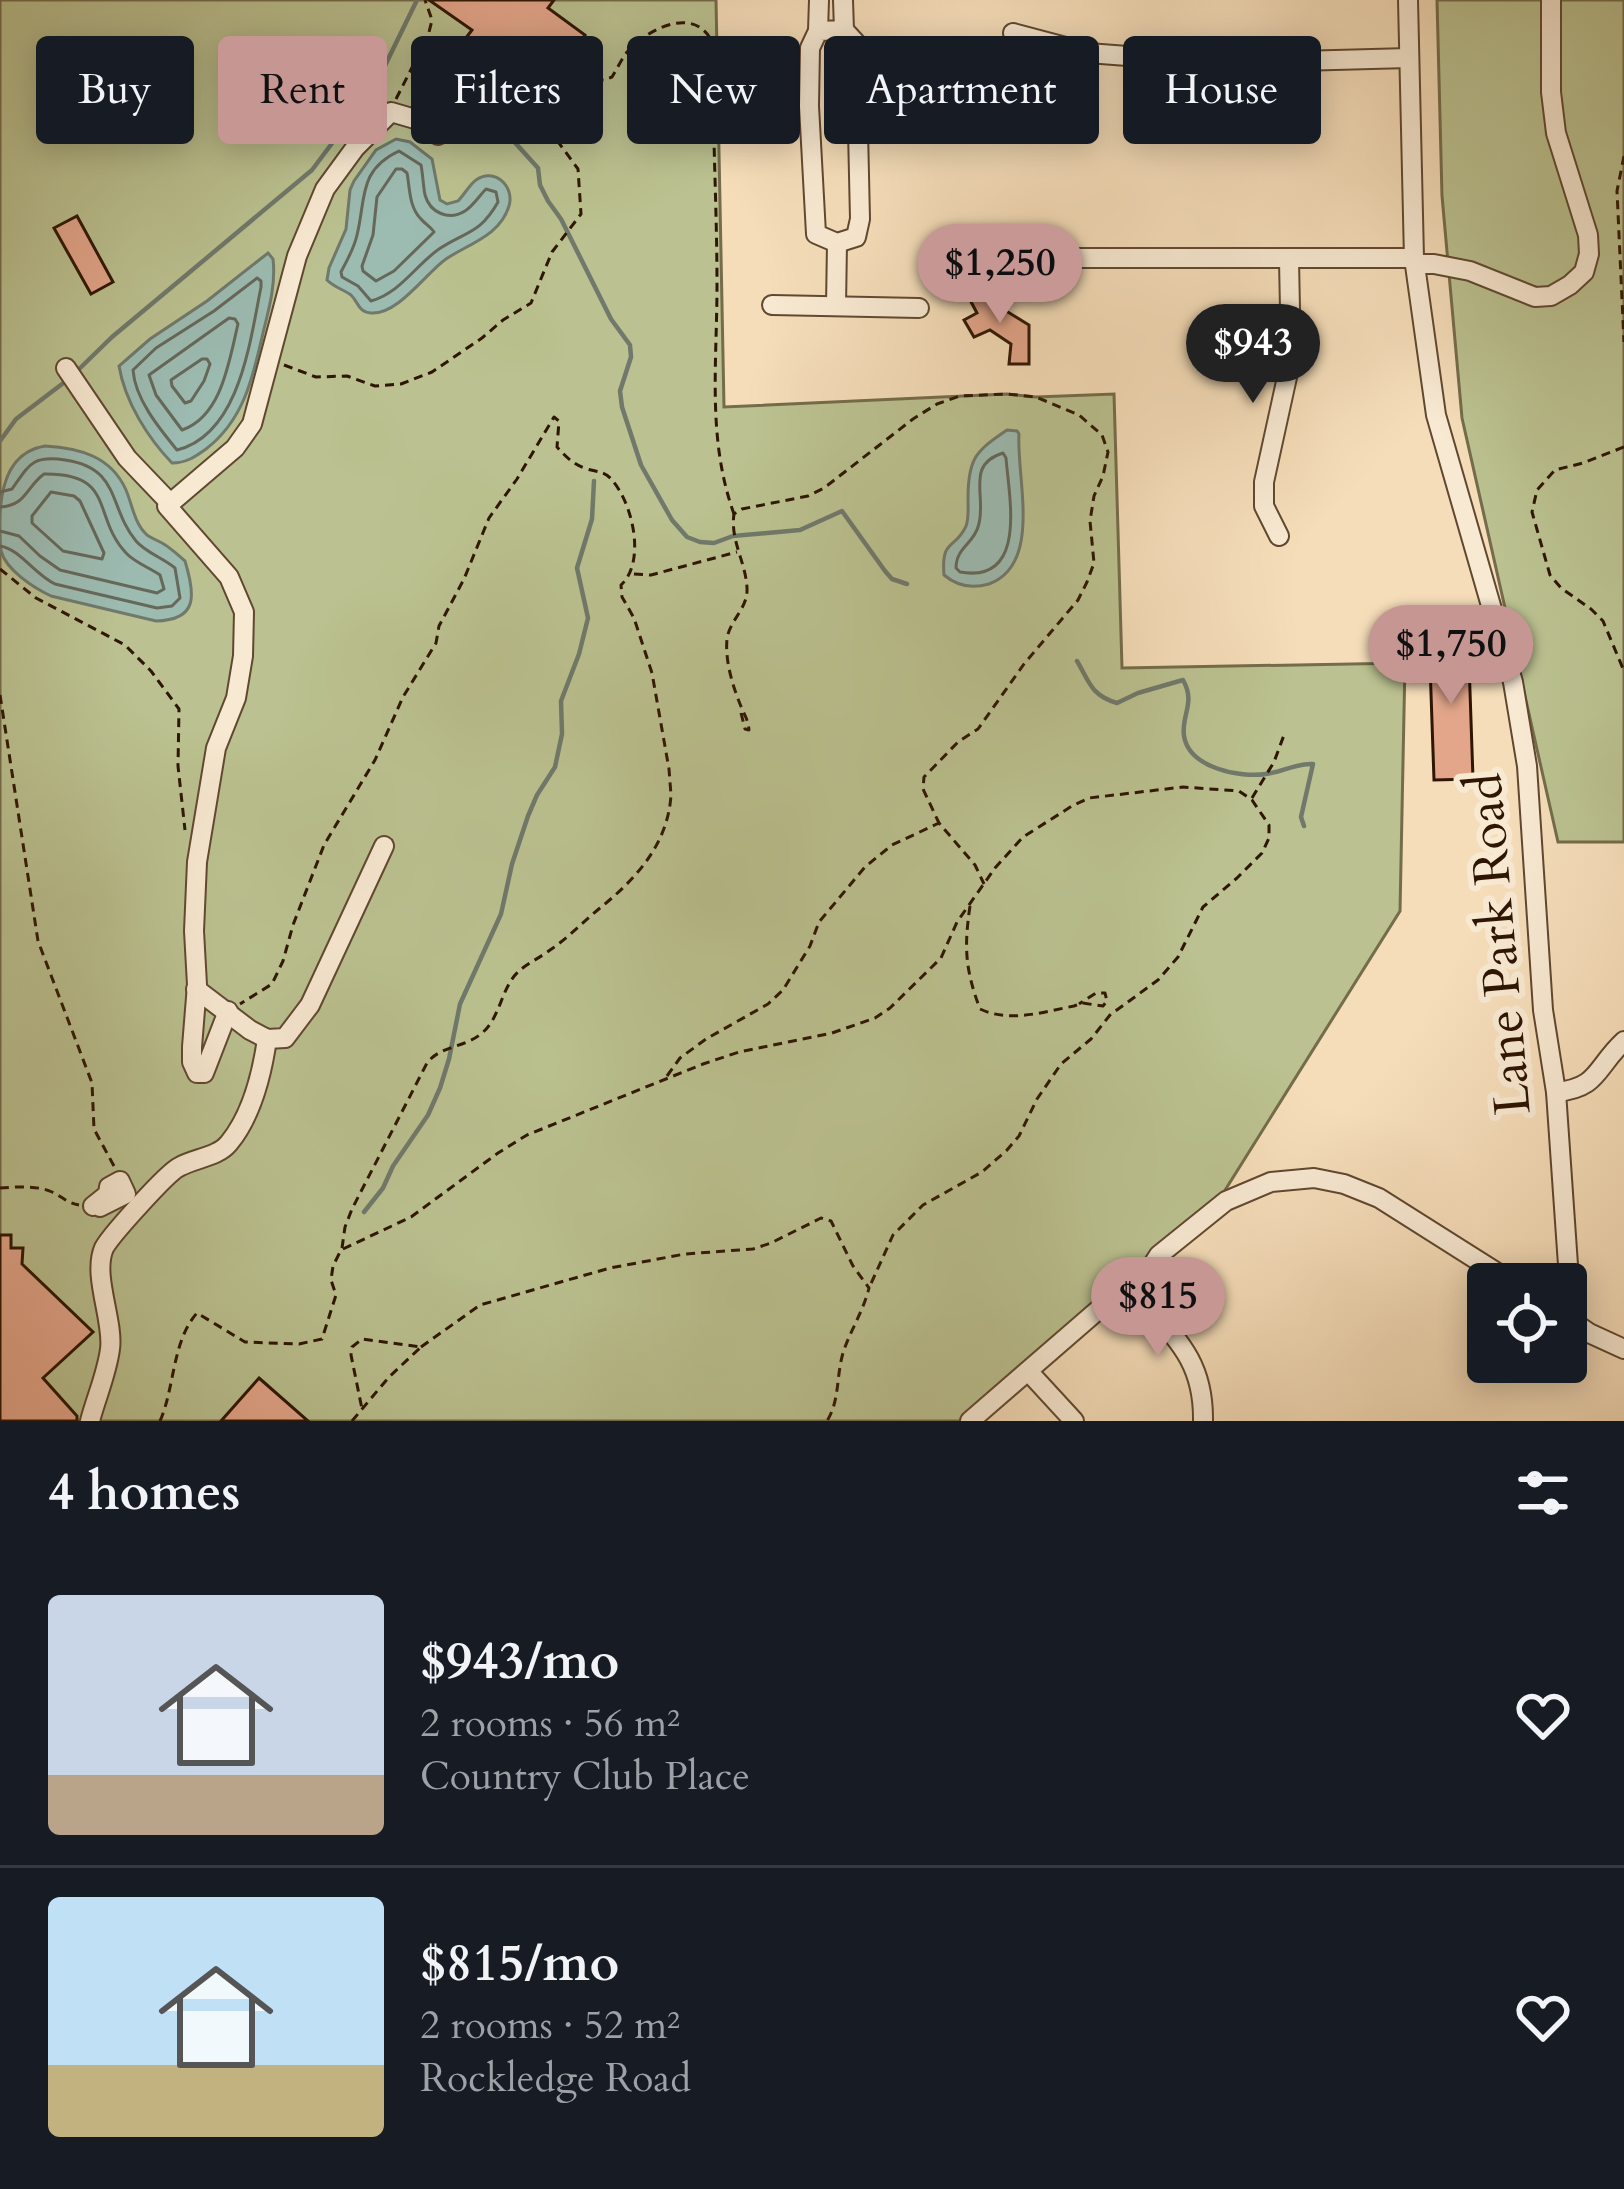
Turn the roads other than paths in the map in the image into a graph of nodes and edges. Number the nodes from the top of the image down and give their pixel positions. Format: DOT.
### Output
graph roads {
  1 [pos="819,0"];
  2 [pos="843,0"];
  3 [pos="1408,0"];
  4 [pos="1551,0"];
  5 [pos="844,30"];
  6 [pos="818,31"];
  7 [pos="1013,32"];
  8 [pos="1409,58"];
  9 [pos="411,118"];
  10 [pos="837,244"];
  11 [pos="1051,258"];
  12 [pos="1289,260"];
  13 [pos="1414,261"];
  14 [pos="772,305"];
  15 [pos="836,305"];
  16 [pos="919,308"];
  17 [pos="66,368"];
  18 [pos="170,502"];
  19 [pos="1279,536"];
  20 [pos="384,846"];
  21 [pos="196,989"];
  22 [pos="228,1011"];
  23 [pos="267,1040"];
  24 [pos="1624,1041"];
  25 [pos="1556,1092"];
  26 [pos="120,1181"];
  27 [pos="97,1206"];
  28 [pos="1482,1263"];
  29 [pos="1568,1263"];
  30 [pos="1135,1292"];
  31 [pos="1587,1332"];
  32 [pos="1624,1349"];
  33 [pos="1028,1371"];
  34 [pos="90,1421"];
  35 [pos="970,1421"];
  36 [pos="1074,1421"];
  37 [pos="1203,1421"];
  1 -- 6 [label="street"];
  2 -- 5 [label="street"];
  3 -- 8 [label="street, Lane Park Road"];
  4 -- 13 [label="street"];
  5 -- 6 [label="street"];
  5 -- 10 [label="street"];
  6 -- 10 [label="street"];
  7 -- 8 [label="street"];
  8 -- 13 [label="street, Lane Park Road"];
  9 -- 18 [label="street"];
  10 -- 15 [label="street"];
  11 -- 12 [label="street"];
  12 -- 13 [label="street"];
  12 -- 19 [label="street"];
  13 -- 25 [label="street, Lane Park Road"];
  14 -- 15 [label="street"];
  15 -- 16 [label="street"];
  17 -- 18 [label="street"];
  18 -- 21 [label="street"];
  20 -- 23 [label="street"];
  21 -- 22 [label="street"];
  21 -- 22 [label="street"];
  22 -- 23 [label="street"];
  23 -- 34 [label="street"];
  24 -- 25 [label="street"];
  25 -- 29 [label="street, Lane Park Road"];
  26 -- 27 [label="street"];
  28 -- 30 [label="street"];
  30 -- 33 [label="street"];
  30 -- 37 [label="street"];
  31 -- 32 [label="street"];
  33 -- 35 [label="street"];
  33 -- 36 [label="street"];
}
